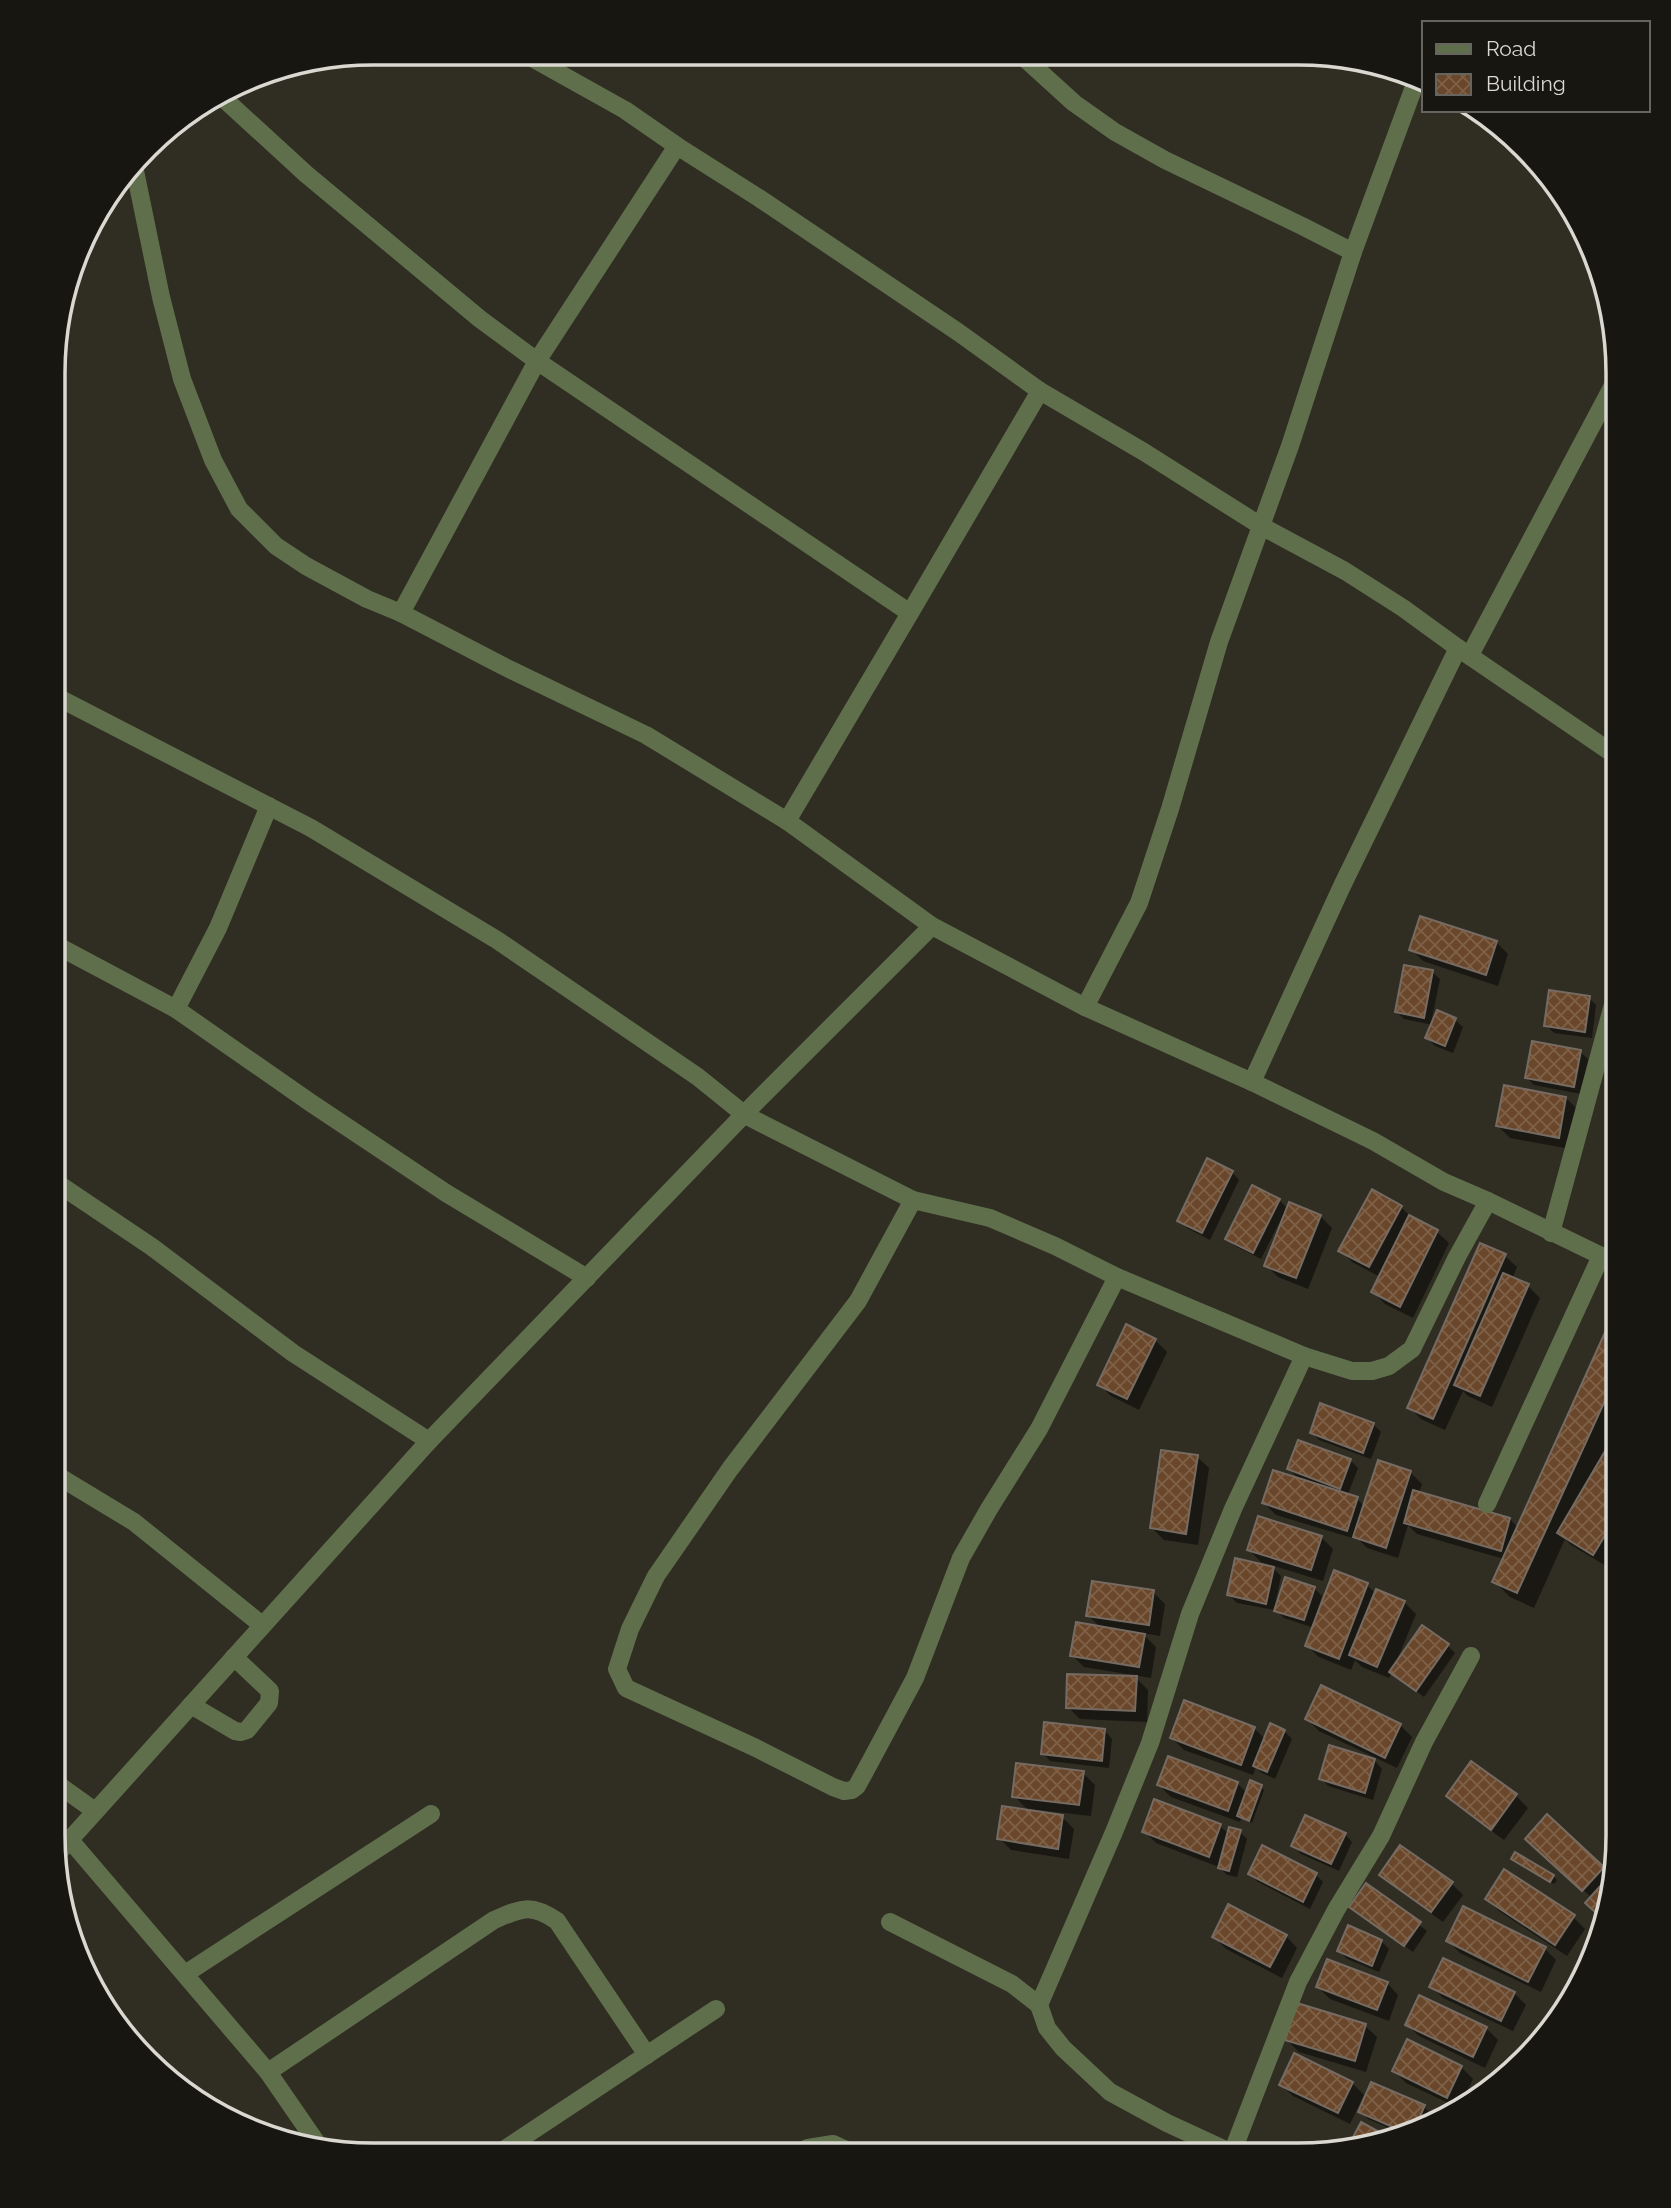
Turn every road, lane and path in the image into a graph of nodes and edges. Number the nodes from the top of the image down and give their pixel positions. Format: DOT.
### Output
graph roads {
  1 [pos="544,65"];
  2 [pos="1032,65"];
  3 [pos="1414,87"];
  4 [pos="227,102"];
  5 [pos="677,146"];
  6 [pos="131,181"];
  7 [pos="1353,252"];
  8 [pos="537,361"];
  9 [pos="1040,391"];
  10 [pos="1606,399"];
  11 [pos="1261,526"];
  12 [pos="401,613"];
  13 [pos="910,613"];
  14 [pos="1464,651"];
  15 [pos="65,701"];
  16 [pos="1606,749"];
  17 [pos="269,806"];
  18 [pos="786,821"];
  19 [pos="932,926"];
  20 [pos="65,950"];
  21 [pos="1085,1007"];
  22 [pos="176,1009"];
  23 [pos="1606,1030"];
  24 [pos="1252,1082"];
  25 [pos="745,1115"];
  26 [pos="65,1188"];
  27 [pos="913,1200"];
  28 [pos="1488,1201"];
  29 [pos="1551,1233"];
  30 [pos="1601,1256"];
  31 [pos="1606,1258"];
  32 [pos="1117,1277"];
  33 [pos="587,1278"];
  34 [pos="1304,1356"];
  35 [pos="429,1441"];
  36 [pos="65,1480"];
  37 [pos="1487,1504"];
  38 [pos="262,1625"];
  39 [pos="234,1657"];
  40 [pos="1471,1657"];
  41 [pos="191,1705"];
  42 [pos="65,1790"];
  43 [pos="95,1811"];
  44 [pos="431,1814"];
  45 [pos="70,1839"];
  46 [pos="65,1845"];
  47 [pos="890,1922"];
  48 [pos="185,1974"];
  49 [pos="1038,2005"];
  50 [pos="716,2009"];
  51 [pos="647,2055"];
  52 [pos="268,2072"];
  53 [pos="313,2137"];
  54 [pos="514,2143"];
  55 [pos="1210,2143"];
  56 [pos="1238,2143"];
  1 -- 5 [label="street"];
  2 -- 7 [label="street"];
  3 -- 7 [label="street"];
  4 -- 8 [label="street"];
  5 -- 8 [label="street"];
  5 -- 9 [label="street"];
  6 -- 12 [label="street"];
  7 -- 11 [label="street"];
  8 -- 12 [label="street"];
  8 -- 13 [label="street"];
  9 -- 11 [label="street"];
  9 -- 13 [label="street"];
  10 -- 14 [label="street"];
  11 -- 14 [label="street"];
  11 -- 21 [label="street"];
  12 -- 18 [label="street"];
  13 -- 18 [label="street"];
  14 -- 16 [label="street"];
  14 -- 24 [label="street"];
  15 -- 17 [label="street"];
  17 -- 22 [label="street"];
  17 -- 25 [label="street"];
  18 -- 19 [label="street"];
  19 -- 21 [label="street"];
  19 -- 25 [label="street"];
  20 -- 22 [label="street"];
  21 -- 24 [label="street"];
  22 -- 33 [label="street"];
  23 -- 29 [label="street"];
  24 -- 28 [label="street"];
  25 -- 27 [label="street"];
  25 -- 33 [label="street"];
  26 -- 35 [label="street"];
  27 -- 32 [label="street"];
  27 -- 32 [label="street"];
  28 -- 29 [label="street"];
  28 -- 34 [label="street"];
  29 -- 30 [label="street"];
  30 -- 31 [label="street"];
  30 -- 37 [label="street"];
  32 -- 34 [label="street"];
  33 -- 35 [label="street"];
  34 -- 49 [label="street"];
  35 -- 38 [label="street"];
  36 -- 38 [label="street"];
  38 -- 39 [label="street"];
  39 -- 41 [label="street"];
  39 -- 41 [label="street"];
  40 -- 56 [label="street"];
  41 -- 43 [label="street"];
  42 -- 43 [label="street"];
  43 -- 45 [label="street"];
  44 -- 48 [label="street"];
  45 -- 46 [label="street"];
  45 -- 48 [label="street"];
  47 -- 49 [label="street"];
  48 -- 52 [label="street"];
  49 -- 55 [label="street"];
  50 -- 51 [label="street"];
  51 -- 52 [label="street"];
  51 -- 54 [label="street"];
  52 -- 53 [label="street"];
}
